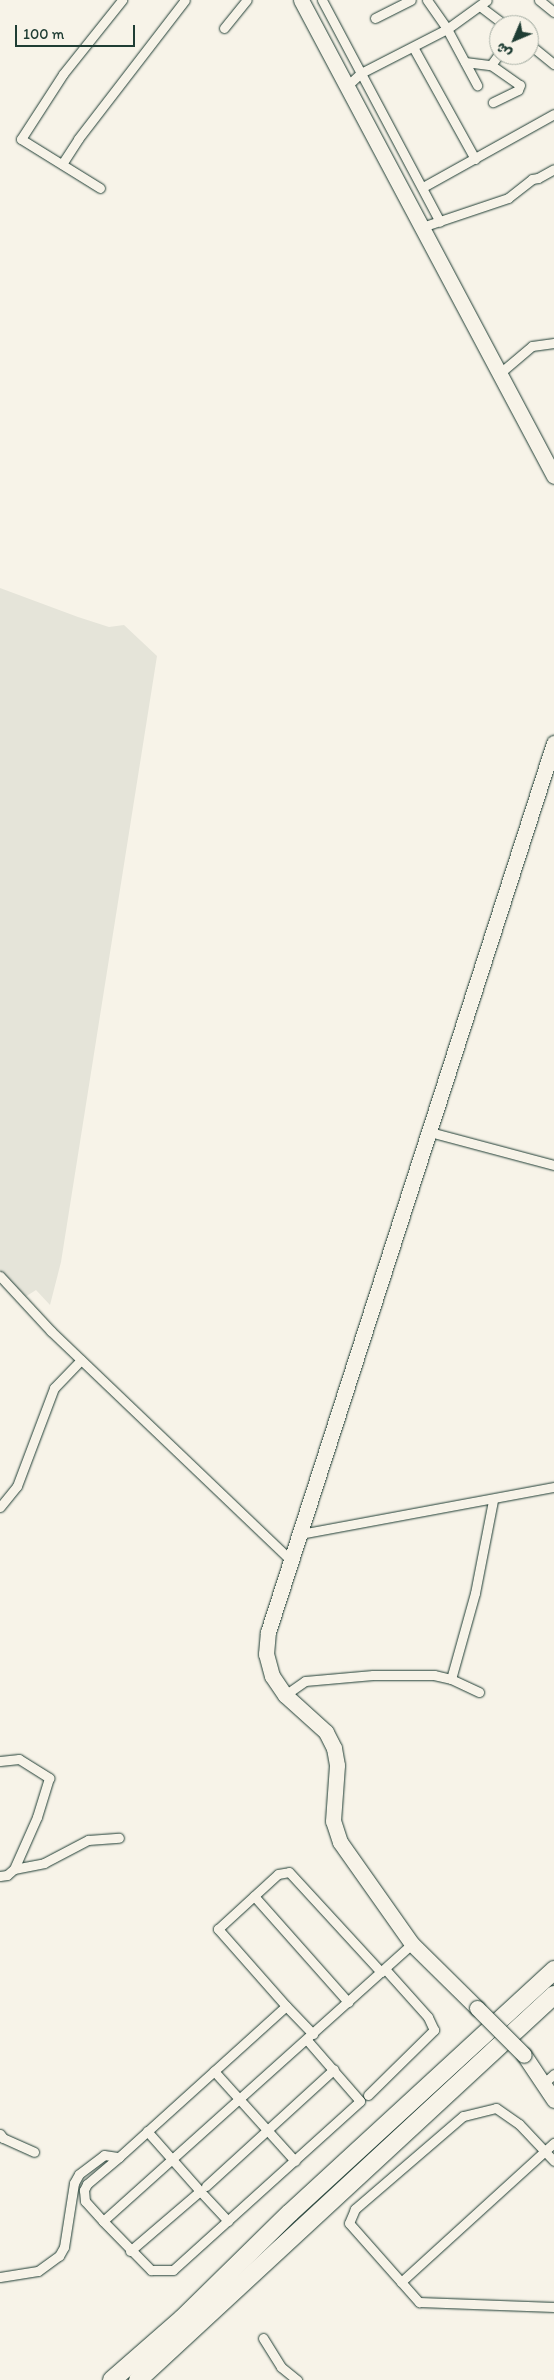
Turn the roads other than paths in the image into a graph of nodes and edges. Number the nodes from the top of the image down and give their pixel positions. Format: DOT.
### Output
graph roads {
  1 [pos="122,0"];
  2 [pos="185,0"];
  3 [pos="247,0"];
  4 [pos="301,0"];
  5 [pos="322,0"];
  6 [pos="410,0"];
  7 [pos="427,0"];
  8 [pos="539,0"];
  9 [pos="484,4"];
  10 [pos="554,12"];
  11 [pos="495,15"];
  12 [pos="376,18"];
  13 [pos="224,28"];
  14 [pos="447,29"];
  15 [pos="413,47"];
  16 [pos="539,52"];
  17 [pos="465,62"];
  18 [pos="554,64"];
  19 [pos="489,65"];
  20 [pos="491,65"];
  21 [pos="361,73"];
  22 [pos="477,85"];
  23 [pos="346,86"];
  24 [pos="493,102"];
  25 [pos="554,114"];
  26 [pos="474,159"];
  27 [pos="62,164"];
  28 [pos="554,169"];
  29 [pos="423,187"];
  30 [pos="100,188"];
  31 [pos="440,222"];
  32 [pos="422,227"];
  33 [pos="554,342"];
  34 [pos="500,373"];
  35 [pos="554,476"];
  36 [pos="554,743"];
  37 [pos="430,1132"];
  38 [pos="554,1165"];
  39 [pos="0,1276"];
  40 [pos="81,1360"];
  41 [pos="554,1487"];
  42 [pos="493,1500"];
  43 [pos="0,1507"];
  44 [pos="300,1534"];
  45 [pos="292,1561"];
  46 [pos="451,1679"];
  47 [pos="479,1692"];
  48 [pos="284,1695"];
  49 [pos="0,1762"];
  50 [pos="119,1838"];
  51 [pos="14,1869"];
  52 [pos="0,1876"];
  53 [pos="254,1896"];
  54 [pos="412,1944"];
  55 [pos="554,1970"];
  56 [pos="383,1971"];
  57 [pos="554,1995"];
  58 [pos="348,2002"];
  59 [pos="286,2006"];
  60 [pos="310,2037"];
  61 [pos="334,2069"];
  62 [pos="214,2071"];
  63 [pos="549,2079"];
  64 [pos="368,2096"];
  65 [pos="240,2100"];
  66 [pos="554,2100"];
  67 [pos="267,2130"];
  68 [pos="147,2131"];
  69 [pos="1,2138"];
  70 [pos="554,2143"];
  71 [pos="545,2151"];
  72 [pos="34,2152"];
  73 [pos="119,2157"];
  74 [pos="173,2160"];
  75 [pos="295,2161"];
  76 [pos="554,2161"];
  77 [pos="203,2188"];
  78 [pos="103,2221"];
  79 [pos="228,2221"];
  80 [pos="130,2250"];
  81 [pos="0,2277"];
  82 [pos="401,2282"];
  83 [pos="554,2307"];
  84 [pos="263,2338"];
  85 [pos="112,2380"];
  86 [pos="138,2380"];
  87 [pos="297,2380"];
  1 -- 27 [label="street"];
  2 -- 27 [label="street"];
  3 -- 13 [label="street"];
  4 -- 23 [label="main road"];
  5 -- 21 [label="street"];
  6 -- 12 [label="street"];
  7 -- 14 [label="street"];
  8 -- 10 [label="street"];
  9 -- 11 [label="street"];
  9 -- 14 [label="street"];
  14 -- 15 [label="street"];
  14 -- 17 [label="street"];
  15 -- 21 [label="street"];
  15 -- 26 [label="street"];
  16 -- 18 [label="street"];
  17 -- 19 [label="street"];
  17 -- 22 [label="street"];
  20 -- 24 [label="street"];
  21 -- 23 [label="street"];
  21 -- 29 [label="street"];
  23 -- 32 [label="main road"];
  25 -- 26 [label="street"];
  26 -- 29 [label="street"];
  27 -- 30 [label="street"];
  28 -- 31 [label="street"];
  29 -- 31 [label="street"];
  31 -- 32 [label="street"];
  32 -- 34 [label="main road"];
  33 -- 34 [label="street"];
  34 -- 35 [label="main road"];
  36 -- 37 [label="main road"];
  37 -- 38 [label="street"];
  37 -- 44 [label="main road"];
  39 -- 40 [label="street"];
  40 -- 43 [label="street"];
  40 -- 45 [label="street"];
  41 -- 42 [label="street"];
  42 -- 44 [label="street"];
  42 -- 46 [label="street"];
  44 -- 45 [label="main road"];
  45 -- 48 [label="main road"];
  46 -- 47 [label="street"];
  46 -- 48 [label="street"];
  48 -- 54 [label="main road"];
  49 -- 51 [label="street"];
  50 -- 51 [label="street"];
  51 -- 52 [label="street"];
  53 -- 56 [label="street"];
  53 -- 58 [label="street"];
  53 -- 59 [label="street"];
  54 -- 56 [label="street"];
  54 -- 63 [label="main road, bridge"];
  55 -- 85 [label="highway"];
  56 -- 58 [label="street"];
  56 -- 64 [label="street"];
  57 -- 86 [label="highway"];
  58 -- 60 [label="street"];
  59 -- 60 [label="street"];
  59 -- 62 [label="street"];
  60 -- 61 [label="street"];
  60 -- 65 [label="street"];
  61 -- 67 [label="street"];
  61 -- 75 [label="street"];
  62 -- 65 [label="street"];
  62 -- 68 [label="street"];
  63 -- 66 [label="main road"];
  65 -- 67 [label="street"];
  65 -- 74 [label="street"];
  67 -- 75 [label="street"];
  67 -- 77 [label="street"];
  68 -- 73 [label="street"];
  68 -- 74 [label="street"];
  69 -- 72 [label="street"];
  70 -- 71 [label="street"];
  71 -- 76 [label="street"];
  71 -- 82 [label="street"];
  71 -- 82 [label="street"];
  73 -- 78 [label="street"];
  73 -- 81 [label="street"];
  74 -- 77 [label="street"];
  74 -- 78 [label="street"];
  75 -- 79 [label="street"];
  77 -- 79 [label="street"];
  77 -- 80 [label="street"];
  78 -- 80 [label="street"];
  79 -- 80 [label="street"];
  82 -- 83 [label="street"];
  84 -- 87 [label="street"];
}
